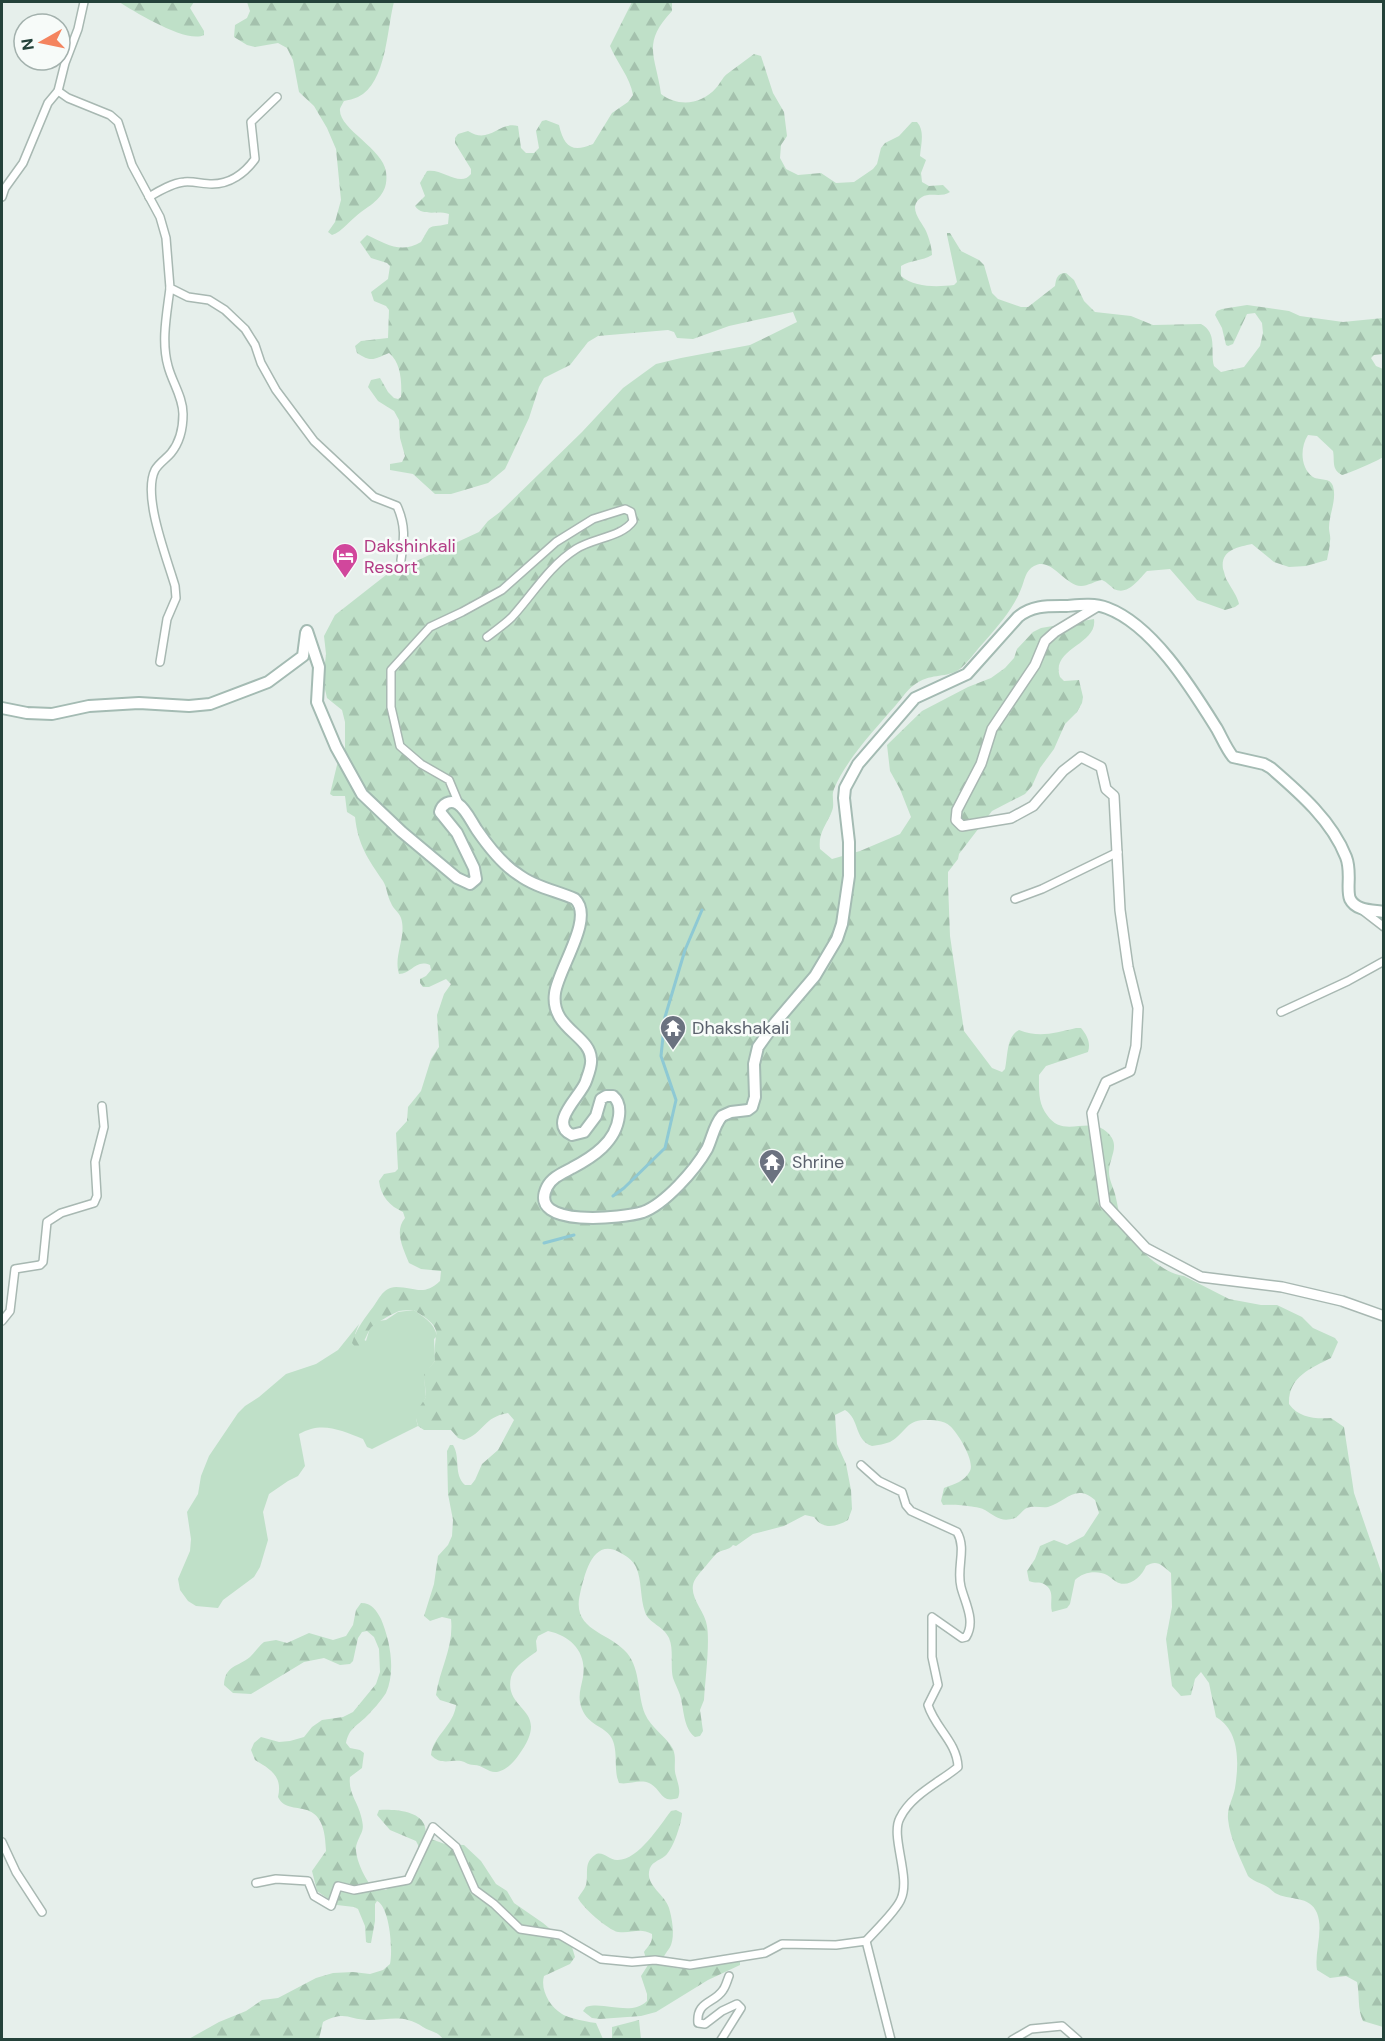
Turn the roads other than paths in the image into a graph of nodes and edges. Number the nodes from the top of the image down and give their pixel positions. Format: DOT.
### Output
graph roads {
  1 [pos="84,2"];
  2 [pos="58,91"];
  3 [pos="277,97"];
  4 [pos="2,197"];
  5 [pos="149,197"];
  6 [pos="170,288"];
  7 [pos="401,560"];
  8 [pos="1098,606"];
  9 [pos="487,637"];
  10 [pos="160,662"];
  11 [pos="2,708"];
  12 [pos="459,804"];
  13 [pos="1118,852"];
  14 [pos="1015,899"];
  15 [pos="1357,907"];
  16 [pos="1383,912"];
  17 [pos="1383,927"];
  18 [pos="1383,961"];
  19 [pos="1281,1012"];
  20 [pos="102,1106"];
  21 [pos="1383,1316"];
  22 [pos="2,1321"];
  23 [pos="861,1465"];
  24 [pos="2,1842"];
  25 [pos="256,1883"];
  26 [pos="42,1912"];
  27 [pos="866,1941"];
  28 [pos="729,1976"];
  29 [pos="721,2040"];
  30 [pos="891,2040"];
  31 [pos="1012,2040"];
  32 [pos="1078,2040"];
  1 -- 2 [label="street"];
  2 -- 4 [label="street"];
  2 -- 5 [label="street"];
  3 -- 5 [label="street"];
  5 -- 6 [label="street"];
  6 -- 7 [label="street"];
  6 -- 10 [label="street"];
  8 -- 12 [label="main road"];
  8 -- 13 [label="street"];
  8 -- 15 [label="main road"];
  9 -- 12 [label="street"];
  11 -- 12 [label="main road"];
  13 -- 14 [label="street"];
  13 -- 21 [label="street"];
  15 -- 16 [label="main road"];
  15 -- 17 [label="street"];
  18 -- 19 [label="street"];
  20 -- 22 [label="street"];
  23 -- 27 [label="street"];
  24 -- 26 [label="street"];
  25 -- 27 [label="street"];
  27 -- 30 [label="street"];
  28 -- 29 [label="street"];
  31 -- 32 [label="street"];
}
